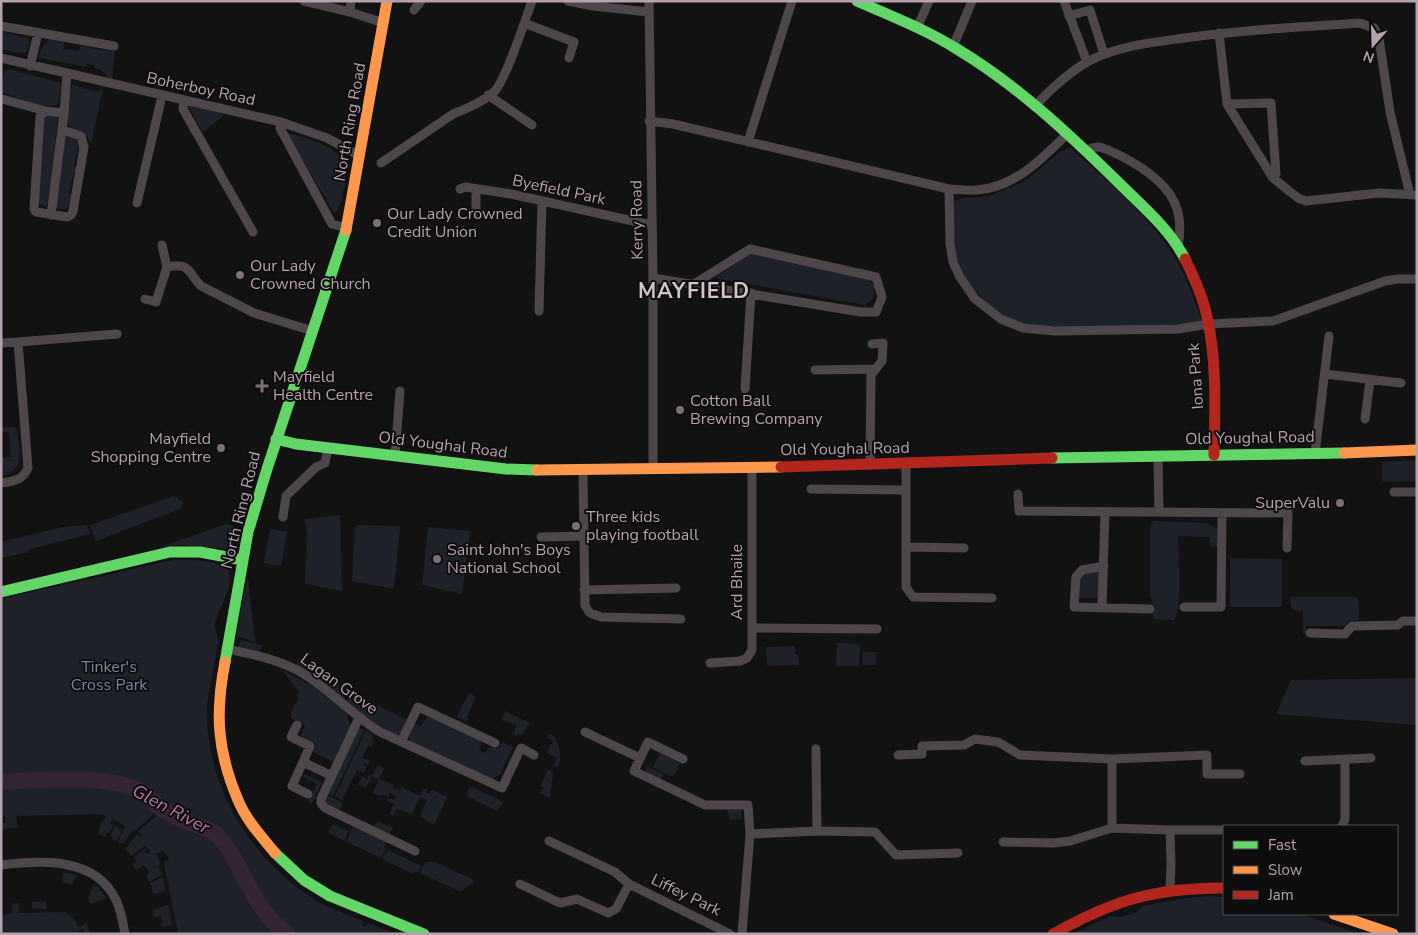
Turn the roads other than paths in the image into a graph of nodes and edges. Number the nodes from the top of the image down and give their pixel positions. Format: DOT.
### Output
graph roads {
  1 [pos="304,1"];
  2 [pos="351,1"];
  3 [pos="388,1"];
  4 [pos="421,1"];
  5 [pos="532,1"];
  6 [pos="568,1"];
  7 [pos="648,1"];
  8 [pos="792,1"];
  9 [pos="857,1"];
  10 [pos="929,1"];
  11 [pos="972,1"];
  12 [pos="1064,1"];
  13 [pos="414,10"];
  14 [pos="350,12"];
  15 [pos="649,12"];
  16 [pos="1069,16"];
  17 [pos="384,23"];
  18 [pos="524,23"];
  19 [pos="1,26"];
  20 [pos="916,28"];
  21 [pos="38,33"];
  22 [pos="1218,33"];
  23 [pos="114,46"];
  24 [pos="953,47"];
  25 [pos="1104,54"];
  26 [pos="1,58"];
  27 [pos="569,58"];
  28 [pos="1087,62"];
  29 [pos="30,66"];
  30 [pos="67,74"];
  31 [pos="488,95"];
  32 [pos="162,96"];
  33 [pos="2,99"];
  34 [pos="184,101"];
  35 [pos="1227,104"];
  36 [pos="1036,105"];
  37 [pos="46,110"];
  38 [pos="64,113"];
  39 [pos="281,122"];
  40 [pos="649,122"];
  41 [pos="532,125"];
  42 [pos="62,130"];
  43 [pos="1067,134"];
  44 [pos="748,142"];
  45 [pos="1086,150"];
  46 [pos="360,156"];
  47 [pos="381,164"];
  48 [pos="1273,178"];
  49 [pos="460,189"];
  50 [pos="949,189"];
  51 [pos="476,190"];
  52 [pos="1413,195"];
  53 [pos="542,201"];
  54 [pos="137,203"];
  55 [pos="476,214"];
  56 [pos="51,215"];
  57 [pos="651,225"];
  58 [pos="347,228"];
  59 [pos="253,232"];
  60 [pos="162,246"];
  61 [pos="1178,247"];
  62 [pos="167,267"];
  63 [pos="653,278"];
  64 [pos="1417,279"];
  65 [pos="694,284"];
  66 [pos="751,294"];
  67 [pos="145,298"];
  68 [pos="539,311"];
  69 [pos="1209,324"];
  70 [pos="313,331"];
  71 [pos="117,334"];
  72 [pos="1329,336"];
  73 [pos="18,342"];
  74 [pos="1,343"];
  75 [pos="872,344"];
  76 [pos="876,369"];
  77 [pos="815,370"];
  78 [pos="1325,374"];
  79 [pos="1370,380"];
  80 [pos="1401,383"];
  81 [pos="745,389"];
  82 [pos="400,391"];
  83 [pos="1365,419"];
  84 [pos="276,439"];
  85 [pos="328,448"];
  86 [pos="1417,450"];
  87 [pos="1315,454"];
  88 [pos="1214,455"];
  89 [pos="395,456"];
  90 [pos="1158,456"];
  91 [pos="906,464"];
  92 [pos="870,465"];
  93 [pos="752,467"];
  94 [pos="653,469"];
  95 [pos="583,470"];
  96 [pos="1,483"];
  97 [pos="812,489"];
  98 [pos="905,490"];
  99 [pos="1394,492"];
  100 [pos="1417,492"];
  101 [pos="1018,494"];
  102 [pos="1105,512"];
  103 [pos="1159,512"];
  104 [pos="1222,513"];
  105 [pos="283,517"];
  106 [pos="583,536"];
  107 [pos="541,537"];
  108 [pos="906,547"];
  109 [pos="964,548"];
  110 [pos="1287,548"];
  111 [pos="242,560"];
  112 [pos="1104,566"];
  113 [pos="676,588"];
  114 [pos="584,590"];
  115 [pos="1,592"];
  116 [pos="992,598"];
  117 [pos="1102,607"];
  118 [pos="1184,607"];
  119 [pos="1150,609"];
  120 [pos="681,619"];
  121 [pos="1417,621"];
  122 [pos="752,628"];
  123 [pos="877,629"];
  124 [pos="1310,633"];
  125 [pos="227,650"];
  126 [pos="710,663"];
  127 [pos="360,718"];
  128 [pos="297,724"];
  129 [pos="585,732"];
  130 [pos="401,742"];
  131 [pos="496,743"];
  132 [pos="816,748"];
  133 [pos="534,755"];
  134 [pos="898,755"];
  135 [pos="640,758"];
  136 [pos="1371,758"];
  137 [pos="683,759"];
  138 [pos="1112,759"];
  139 [pos="1345,760"];
  140 [pos="303,762"];
  141 [pos="1305,762"];
  142 [pos="1240,774"];
  143 [pos="332,776"];
  144 [pos="308,794"];
  145 [pos="1342,825"];
  146 [pos="1112,828"];
  147 [pos="1170,830"];
  148 [pos="1223,830"];
  149 [pos="817,831"];
  150 [pos="750,834"];
  151 [pos="549,841"];
  152 [pos="1004,842"];
  153 [pos="415,851"];
  154 [pos="958,853"];
  155 [pos="1,865"];
  156 [pos="520,884"];
  157 [pos="629,884"];
  158 [pos="1223,888"];
  159 [pos="1170,890"];
  160 [pos="1337,915"];
  161 [pos="125,934"];
  162 [pos="424,934"];
  163 [pos="730,934"];
  164 [pos="742,934"];
  165 [pos="1053,934"];
  166 [pos="1393,934"];
  1 -- 14 [label="street"];
  2 -- 14 [label="street"];
  3 -- 17 [label="street, North Ring Road"];
  4 -- 13 [label="street"];
  5 -- 18 [label="street"];
  6 -- 15 [label="street"];
  7 -- 15 [label="street, Kerry Road"];
  8 -- 44 [label="street"];
  9 -- 20 [label="street, Iona Park"];
  10 -- 20 [label="street"];
  11 -- 24 [label="street"];
  12 -- 16 [label="street"];
  14 -- 17 [label="street"];
  15 -- 40 [label="street, Kerry Road"];
  16 -- 25 [label="street"];
  16 -- 28 [label="street"];
  17 -- 46 [label="street, North Ring Road"];
  18 -- 27 [label="street"];
  18 -- 31 [label="street"];
  19 -- 21 [label="street"];
  20 -- 24 [label="street, Iona Park"];
  21 -- 23 [label="street"];
  21 -- 29 [label="street"];
  22 -- 25 [label="street"];
  22 -- 35 [label="street"];
  22 -- 52 [label="street"];
  24 -- 36 [label="street, Iona Park"];
  25 -- 28 [label="street"];
  26 -- 29 [label="street, Boherboy Road"];
  28 -- 36 [label="street"];
  29 -- 30 [label="street, Boherboy Road"];
  30 -- 32 [label="street, Boherboy Road"];
  30 -- 38 [label="street"];
  31 -- 41 [label="street"];
  31 -- 47 [label="street"];
  32 -- 34 [label="street, Boherboy Road"];
  32 -- 54 [label="street"];
  33 -- 37 [label="street"];
  34 -- 39 [label="street, Boherboy Road"];
  34 -- 59 [label="street"];
  35 -- 48 [label="street"];
  35 -- 48 [label="street"];
  36 -- 43 [label="street, Iona Park"];
  37 -- 38 [label="street"];
  37 -- 56 [label="street"];
  38 -- 42 [label="street"];
  39 -- 46 [label="street, Boherboy Road"];
  39 -- 58 [label="street"];
  40 -- 44 [label="street"];
  40 -- 57 [label="street, Kerry Road"];
  42 -- 56 [label="street"];
  42 -- 56 [label="street"];
  43 -- 45 [label="street, Iona Park"];
  43 -- 50 [label="street"];
  44 -- 50 [label="street"];
  45 -- 61 [label="street, Iona Park"];
  45 -- 61 [label="street"];
  46 -- 58 [label="street, North Ring Road"];
  48 -- 52 [label="street"];
  49 -- 51 [label="street, Byefield Park"];
  50 -- 69 [label="street"];
  51 -- 53 [label="street, Byefield Park"];
  51 -- 55 [label="street"];
  53 -- 57 [label="street, Byefield Park"];
  53 -- 68 [label="street"];
  57 -- 63 [label="street, Kerry Road"];
  58 -- 70 [label="street, North Ring Road"];
  60 -- 62 [label="street"];
  61 -- 69 [label="street, Iona Park"];
  62 -- 67 [label="street"];
  62 -- 70 [label="street"];
  63 -- 65 [label="street"];
  63 -- 94 [label="street, Kerry Road"];
  64 -- 69 [label="street"];
  65 -- 66 [label="street"];
  65 -- 66 [label="street"];
  66 -- 81 [label="street"];
  69 -- 88 [label="street, Iona Park"];
  70 -- 84 [label="street, North Ring Road"];
  71 -- 73 [label="street"];
  72 -- 78 [label="street"];
  73 -- 74 [label="street"];
  73 -- 96 [label="street"];
  75 -- 76 [label="street"];
  76 -- 77 [label="street"];
  76 -- 92 [label="street"];
  78 -- 79 [label="street"];
  78 -- 87 [label="street"];
  79 -- 80 [label="street"];
  79 -- 83 [label="street"];
  82 -- 89 [label="street"];
  84 -- 85 [label="street, Old Youghal Road"];
  84 -- 111 [label="street, North Ring Road"];
  85 -- 89 [label="street, Old Youghal Road"];
  85 -- 105 [label="street"];
  86 -- 87 [label="street, Old Youghal Road"];
  87 -- 88 [label="street, Old Youghal Road"];
  88 -- 90 [label="street, Old Youghal Road"];
  89 -- 95 [label="street, Old Youghal Road"];
  90 -- 91 [label="street, Old Youghal Road"];
  90 -- 103 [label="street"];
  91 -- 92 [label="street, Old Youghal Road"];
  91 -- 98 [label="street"];
  92 -- 93 [label="street, Old Youghal Road"];
  93 -- 94 [label="street, Old Youghal Road"];
  93 -- 122 [label="street, Ard Bhaile"];
  94 -- 95 [label="street, Old Youghal Road"];
  95 -- 106 [label="street"];
  97 -- 98 [label="street"];
  98 -- 108 [label="street"];
  99 -- 100 [label="street"];
  101 -- 102 [label="street"];
  102 -- 103 [label="street"];
  102 -- 112 [label="street"];
  103 -- 104 [label="street"];
  104 -- 110 [label="street"];
  104 -- 118 [label="street"];
  106 -- 107 [label="street"];
  106 -- 114 [label="street"];
  108 -- 109 [label="street"];
  108 -- 116 [label="street"];
  111 -- 115 [label="street"];
  111 -- 125 [label="street, North Ring Road"];
  112 -- 117 [label="street"];
  112 -- 117 [label="street"];
  113 -- 114 [label="street"];
  114 -- 120 [label="street"];
  117 -- 119 [label="street"];
  121 -- 124 [label="street"];
  122 -- 123 [label="street"];
  122 -- 126 [label="street, Ard Bhaile"];
  125 -- 127 [label="street, Lagan Grove"];
  125 -- 162 [label="street, North Ring Road"];
  127 -- 130 [label="street, Lagan Grove"];
  127 -- 143 [label="street"];
  128 -- 140 [label="street"];
  129 -- 135 [label="street"];
  130 -- 131 [label="street"];
  130 -- 133 [label="street, Lagan Grove"];
  132 -- 149 [label="street"];
  134 -- 138 [label="street"];
  135 -- 137 [label="street"];
  135 -- 150 [label="street"];
  136 -- 139 [label="street"];
  138 -- 142 [label="street"];
  138 -- 146 [label="street"];
  139 -- 141 [label="street"];
  139 -- 145 [label="street"];
  140 -- 143 [label="street"];
  140 -- 144 [label="street"];
  143 -- 153 [label="street"];
  146 -- 147 [label="street"];
  146 -- 152 [label="street"];
  147 -- 148 [label="street"];
  147 -- 159 [label="street"];
  149 -- 150 [label="street"];
  149 -- 154 [label="street"];
  150 -- 164 [label="street"];
  151 -- 157 [label="street, Liffey Park"];
  155 -- 161 [label="street"];
  156 -- 157 [label="street, Liffey Park"];
  157 -- 163 [label="street, Liffey Park"];
  158 -- 159 [label="street"];
  159 -- 165 [label="street"];
  160 -- 166 [label="street"];
}
